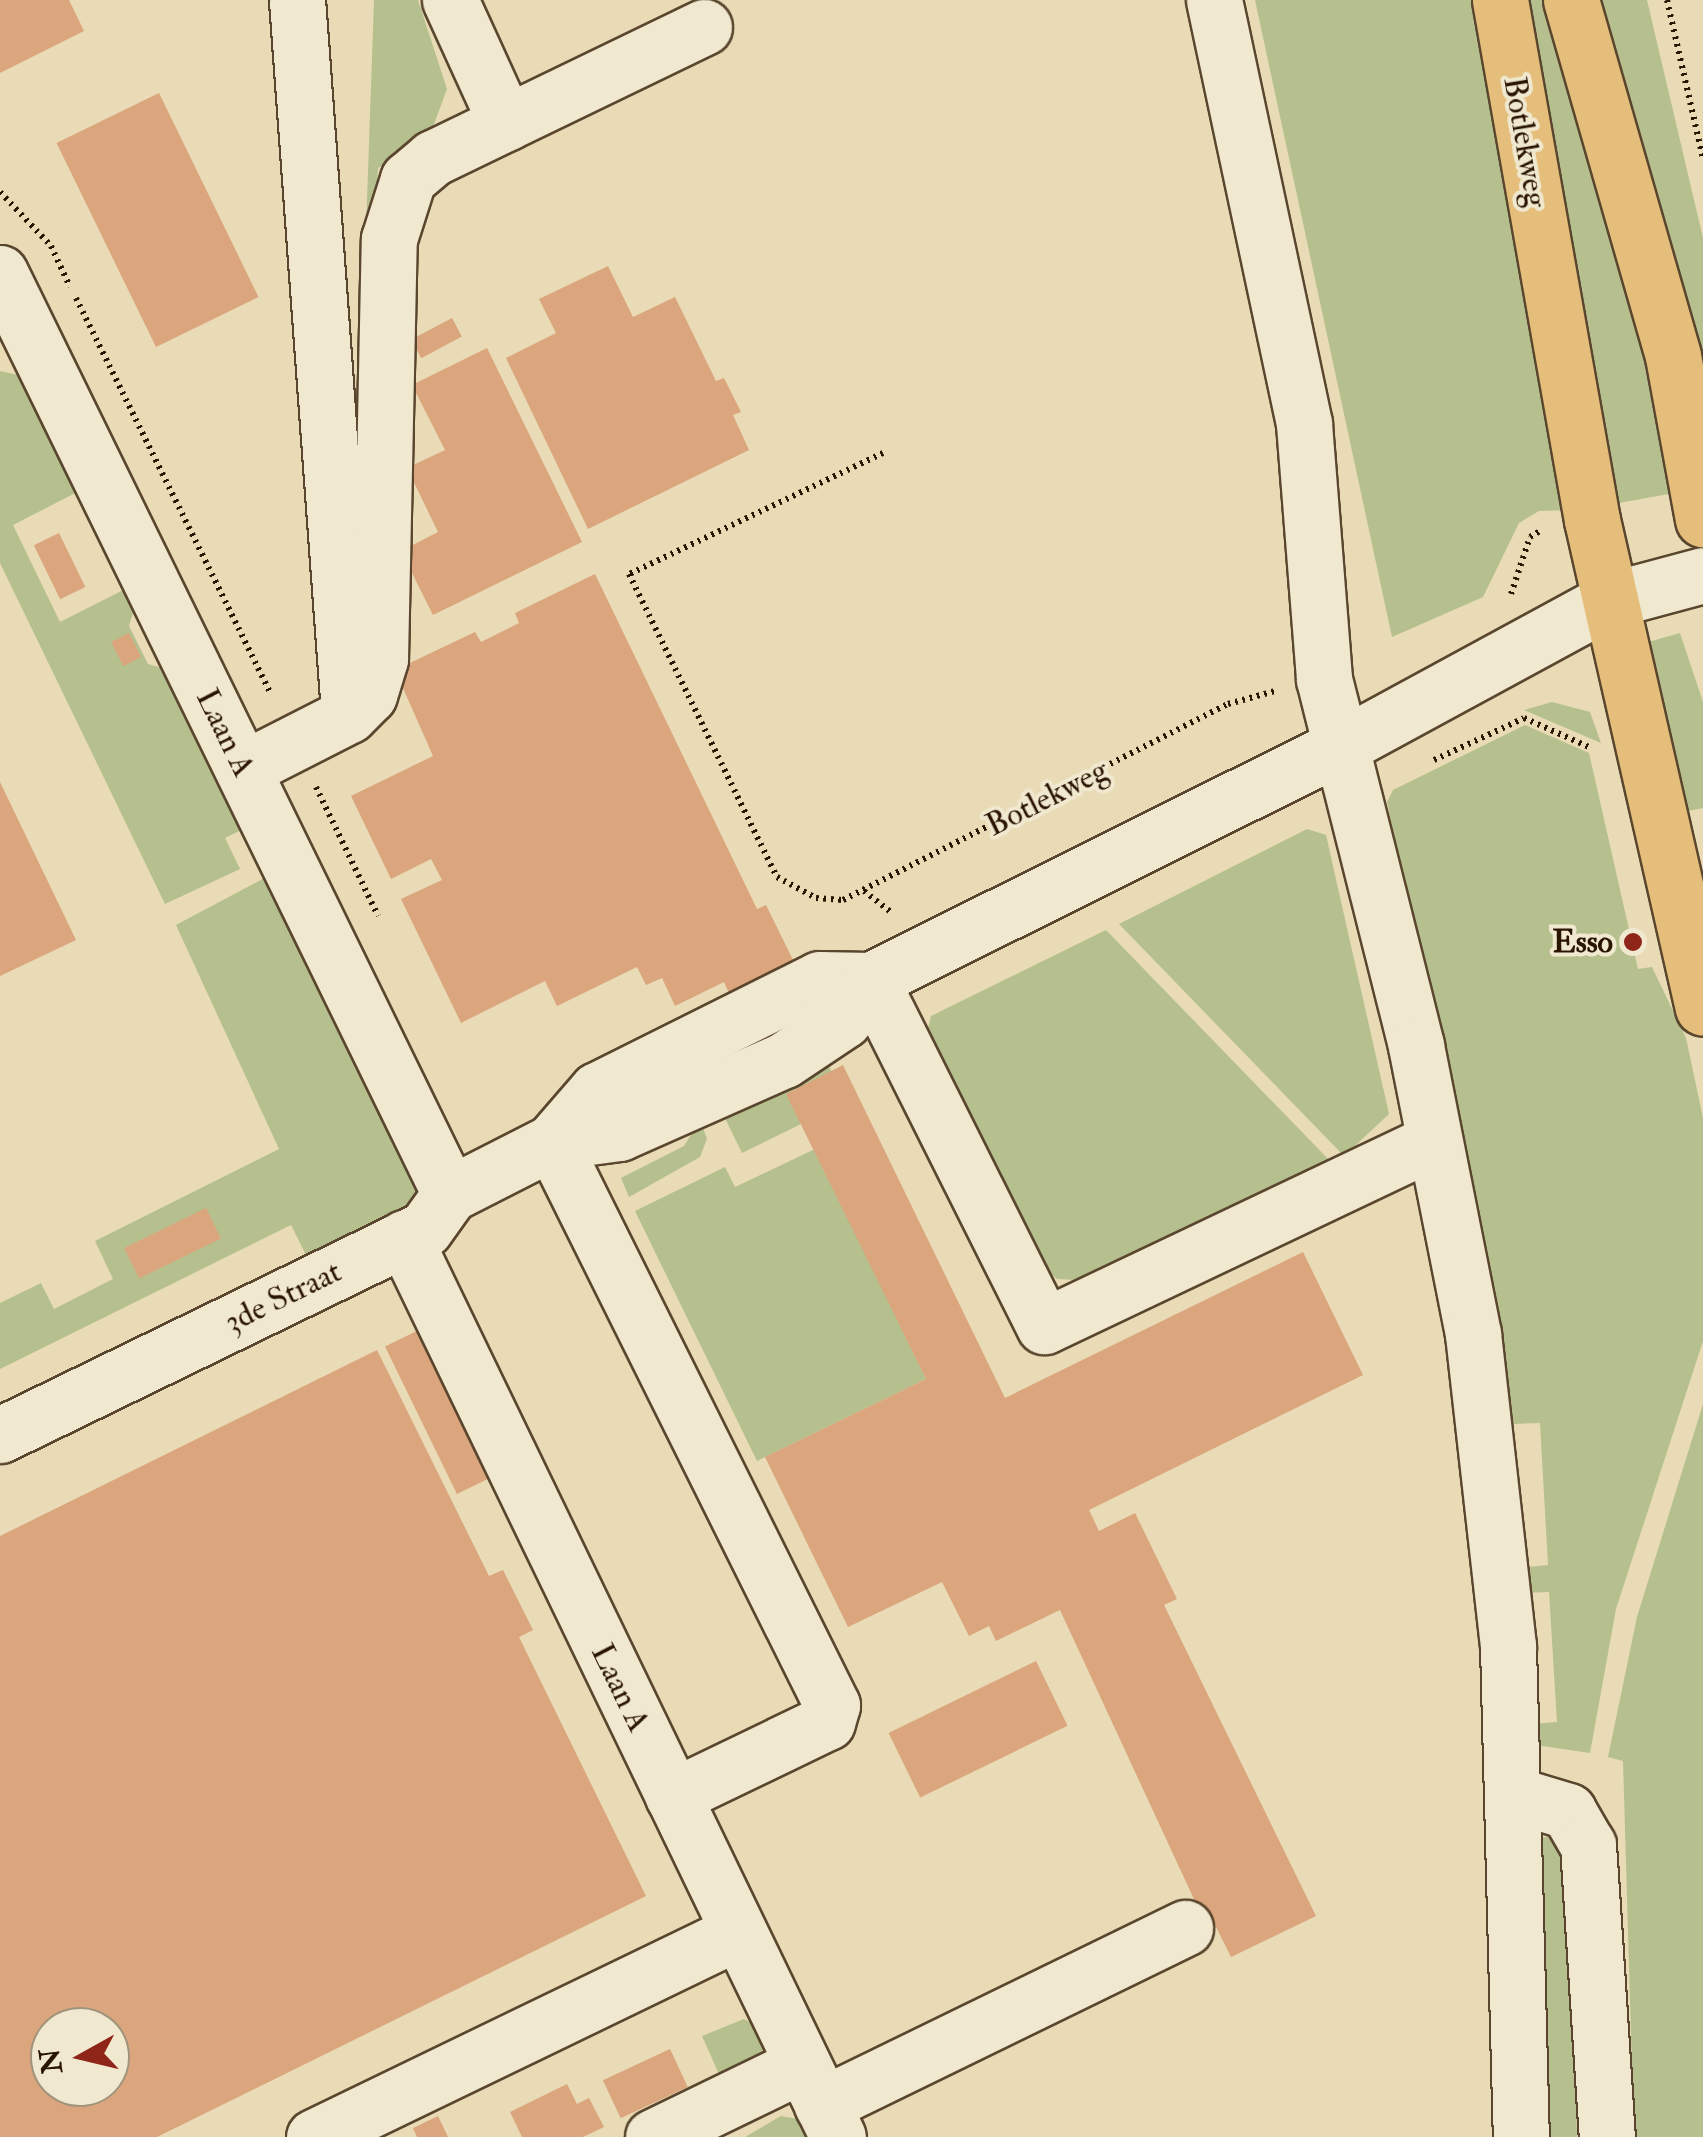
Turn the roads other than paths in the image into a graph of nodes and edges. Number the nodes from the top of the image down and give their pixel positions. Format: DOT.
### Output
graph roads {
  1 [pos="297,0"];
  2 [pos="450,0"];
  3 [pos="1214,0"];
  4 [pos="1500,0"];
  5 [pos="1571,0"];
  6 [pos="704,28"];
  7 [pos="506,123"];
  8 [pos="0,273"];
  9 [pos="12,328"];
  10 [pos="1703,519"];
  11 [pos="1703,575"];
  12 [pos="1610,600"];
  13 [pos="349,715"];
  14 [pos="1345,744"];
  15 [pos="243,769"];
  16 [pos="870,980"];
  17 [pos="1703,1008"];
  18 [pos="552,1142"];
  19 [pos="1432,1142"];
  20 [pos="450,1194"];
  21 [pos="404,1238"];
  22 [pos="0,1435"];
  23 [pos="1512,1794"];
  24 [pos="672,1796"];
  25 [pos="1185,1928"];
  26 [pos="738,1932"];
  27 [pos="820,2102"];
  28 [pos="314,2137"];
  29 [pos="653,2137"];
  30 [pos="1521,2137"];
  31 [pos="1607,2137"];
  1 -- 13 [label="street"];
  2 -- 7 [label="street"];
  3 -- 14 [label="street"];
  4 -- 12 [label="main road, Botlekweg"];
  5 -- 10 [label="main road"];
  6 -- 7 [label="street"];
  7 -- 13 [label="street"];
  8 -- 9 [label="street, Laan A"];
  9 -- 15 [label="street, Laan A"];
  11 -- 12 [label="street"];
  12 -- 14 [label="street"];
  12 -- 17 [label="main road, Botlekweg"];
  13 -- 15 [label="street"];
  14 -- 16 [label="street"];
  14 -- 19 [label="street"];
  15 -- 20 [label="street, Laan A"];
  16 -- 18 [label="street, 3de Straat"];
  16 -- 19 [label="street"];
  18 -- 20 [label="street, 3de Straat"];
  18 -- 24 [label="street"];
  19 -- 23 [label="street"];
  20 -- 21 [label="street, 3de Straat"];
  21 -- 22 [label="street, 3de Straat"];
  21 -- 24 [label="street, Laan A"];
  23 -- 30 [label="street"];
  23 -- 31 [label="street"];
  24 -- 26 [label="street, Laan A"];
  25 -- 27 [label="street"];
  26 -- 27 [label="street, Laan A"];
  26 -- 28 [label="street"];
  27 -- 29 [label="street"];
}
